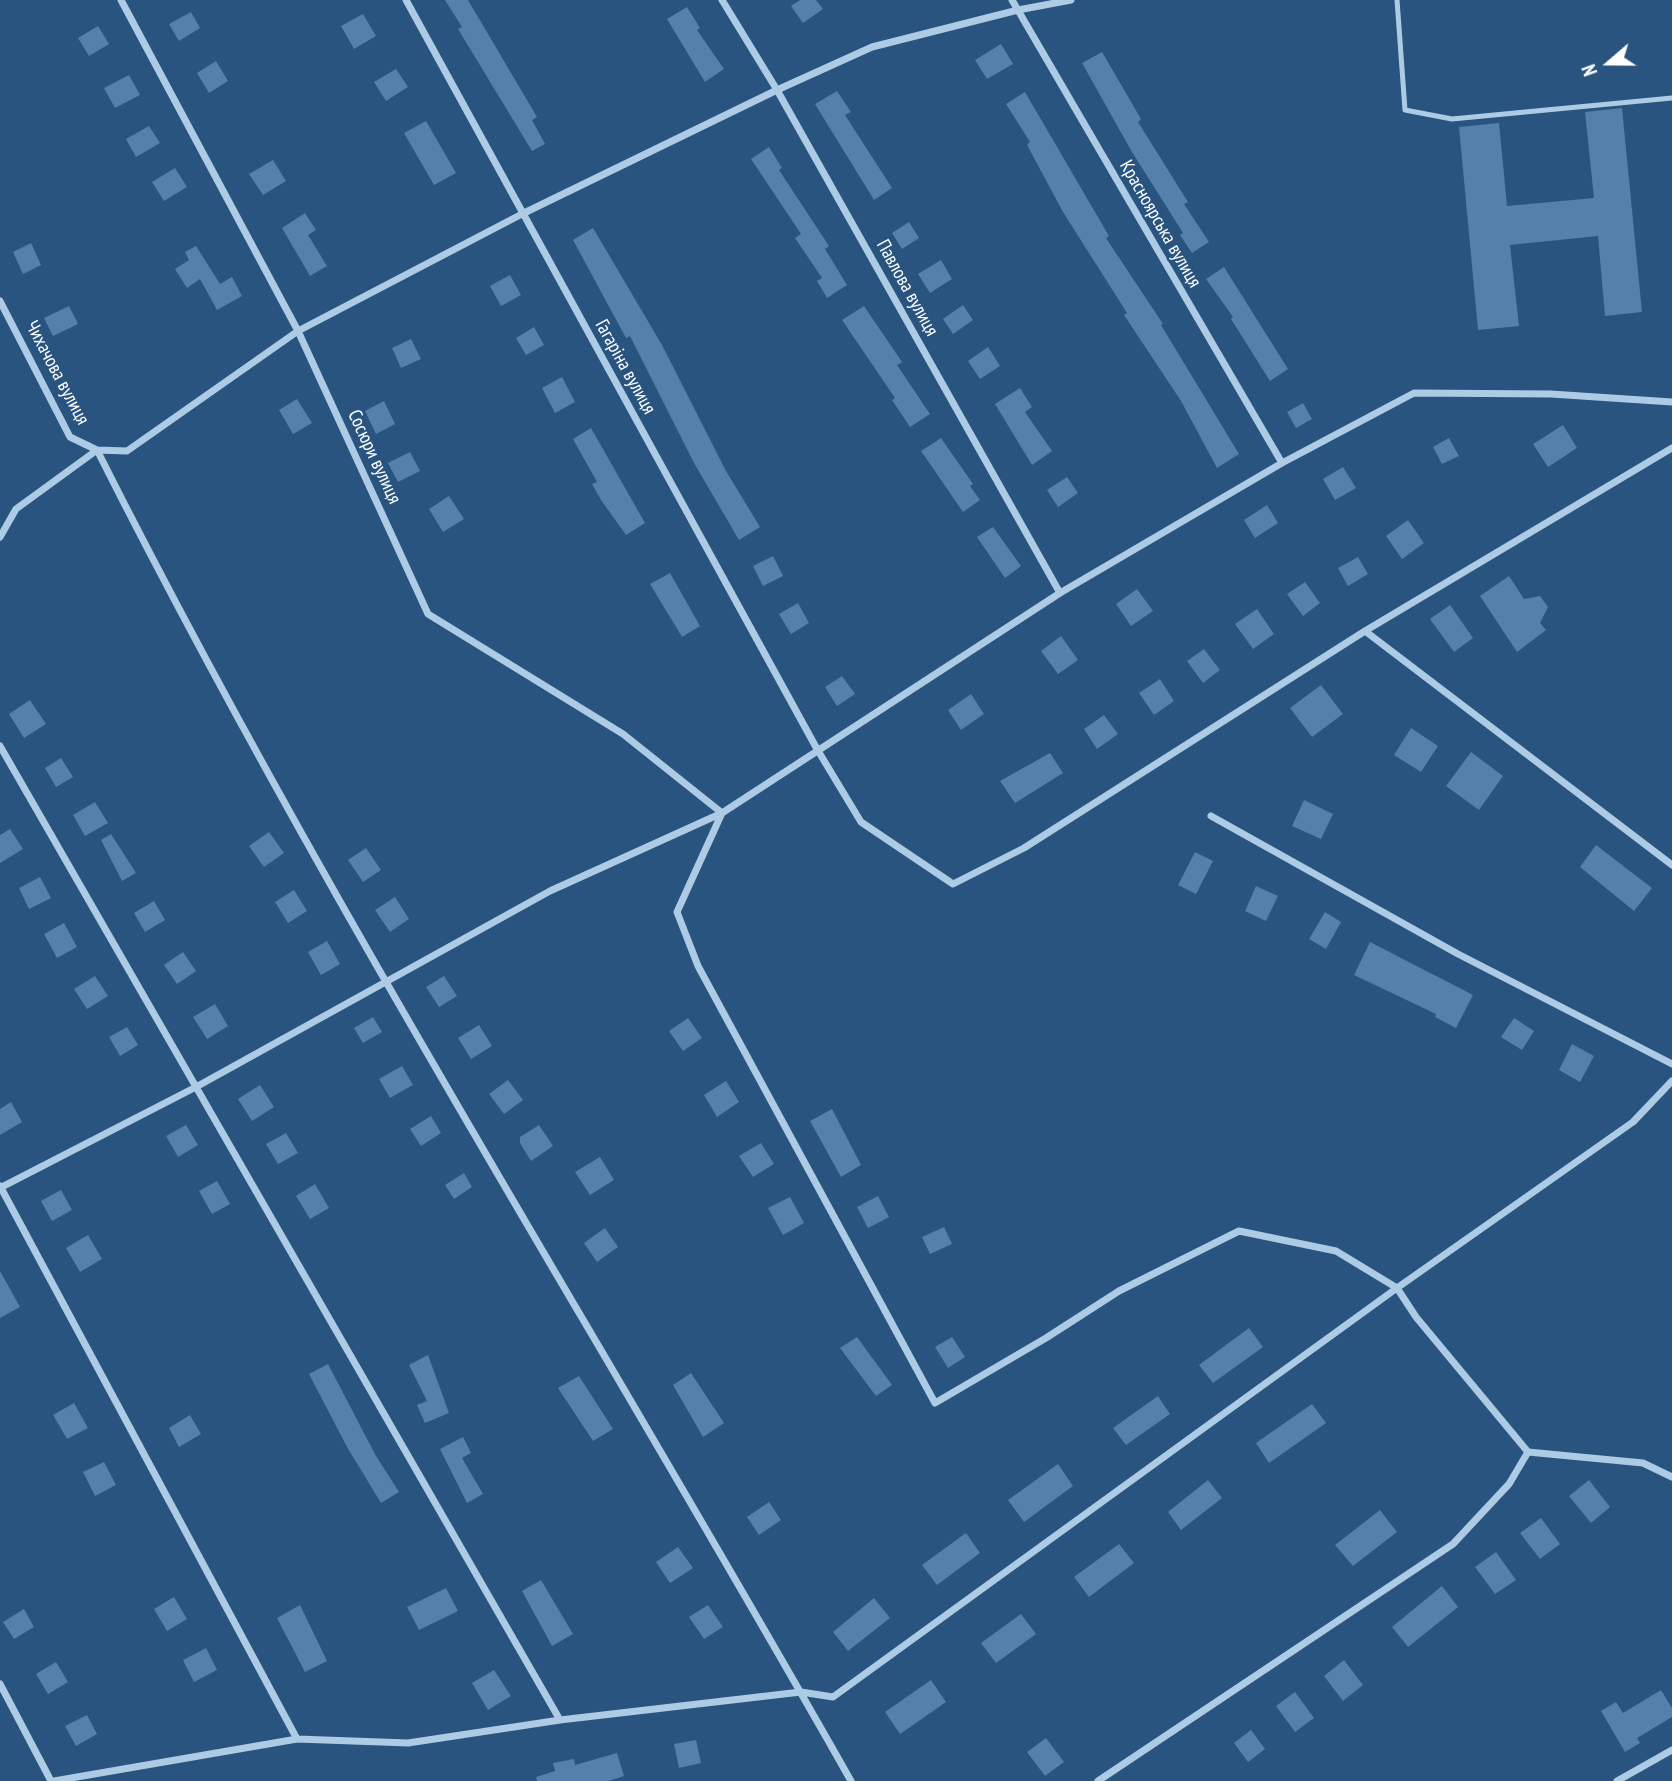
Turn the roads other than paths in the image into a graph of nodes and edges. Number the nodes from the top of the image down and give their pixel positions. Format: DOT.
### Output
graph roads {
  1 [pos="121,0"];
  2 [pos="406,0"];
  3 [pos="722,0"];
  4 [pos="1012,0"];
  5 [pos="1070,0"];
  6 [pos="1397,0"];
  7 [pos="1017,10"];
  8 [pos="777,90"];
  9 [pos="1672,98"];
  10 [pos="522,214"];
  11 [pos="0,300"];
  12 [pos="298,331"];
  13 [pos="1672,402"];
  14 [pos="1672,448"];
  15 [pos="97,450"];
  16 [pos="1282,463"];
  17 [pos="0,537"];
  18 [pos="1060,593"];
  19 [pos="1365,631"];
  20 [pos="0,746"];
  21 [pos="817,749"];
  22 [pos="722,813"];
  23 [pos="1211,816"];
  24 [pos="1672,865"];
  25 [pos="385,983"];
  26 [pos="1672,1064"];
  27 [pos="1672,1081"];
  28 [pos="196,1087"];
  29 [pos="1,1187"];
  30 [pos="1397,1288"];
  31 [pos="1528,1451"];
  32 [pos="1672,1477"];
  33 [pos="0,1684"];
  34 [pos="800,1692"];
  35 [pos="560,1720"];
  36 [pos="298,1739"];
  37 [pos="1672,1749"];
  38 [pos="53,1781"];
  39 [pos="851,1781"];
  40 [pos="1097,1781"];
  41 [pos="1617,1781"];
  1 -- 12 [label="street, Сосюри вулиця"];
  2 -- 10 [label="street, Гагаріна вулиця"];
  3 -- 8 [label="street, Павлова вулиця"];
  4 -- 7 [label="street, Красноярська вулиця"];
  5 -- 7 [label="street"];
  6 -- 9 [label="lane"];
  7 -- 8 [label="street"];
  7 -- 16 [label="street, Красноярська вулиця"];
  8 -- 10 [label="street"];
  8 -- 18 [label="street, Павлова вулиця"];
  10 -- 12 [label="street"];
  10 -- 21 [label="street, Гагаріна вулиця"];
  11 -- 15 [label="street, Чихачова вулиця"];
  12 -- 15 [label="street"];
  12 -- 22 [label="street, Сосюри вулиця"];
  13 -- 16 [label="street"];
  14 -- 19 [label="street"];
  15 -- 17 [label="street"];
  15 -- 25 [label="street"];
  16 -- 18 [label="street"];
  18 -- 21 [label="street"];
  19 -- 21 [label="street, Гагаріна вулиця"];
  19 -- 24 [label="street"];
  20 -- 28 [label="street"];
  21 -- 22 [label="street"];
  22 -- 25 [label="street"];
  22 -- 30 [label="street"];
  23 -- 26 [label="street"];
  25 -- 28 [label="street"];
  25 -- 34 [label="street"];
  27 -- 30 [label="street"];
  28 -- 29 [label="street"];
  28 -- 35 [label="street"];
  29 -- 36 [label="street"];
  30 -- 31 [label="street"];
  30 -- 34 [label="street"];
  31 -- 32 [label="street"];
  31 -- 40 [label="street"];
  33 -- 38 [label="street"];
  34 -- 35 [label="street"];
  34 -- 39 [label="street"];
  35 -- 36 [label="street"];
  36 -- 38 [label="street"];
  37 -- 41 [label="street"];
}
